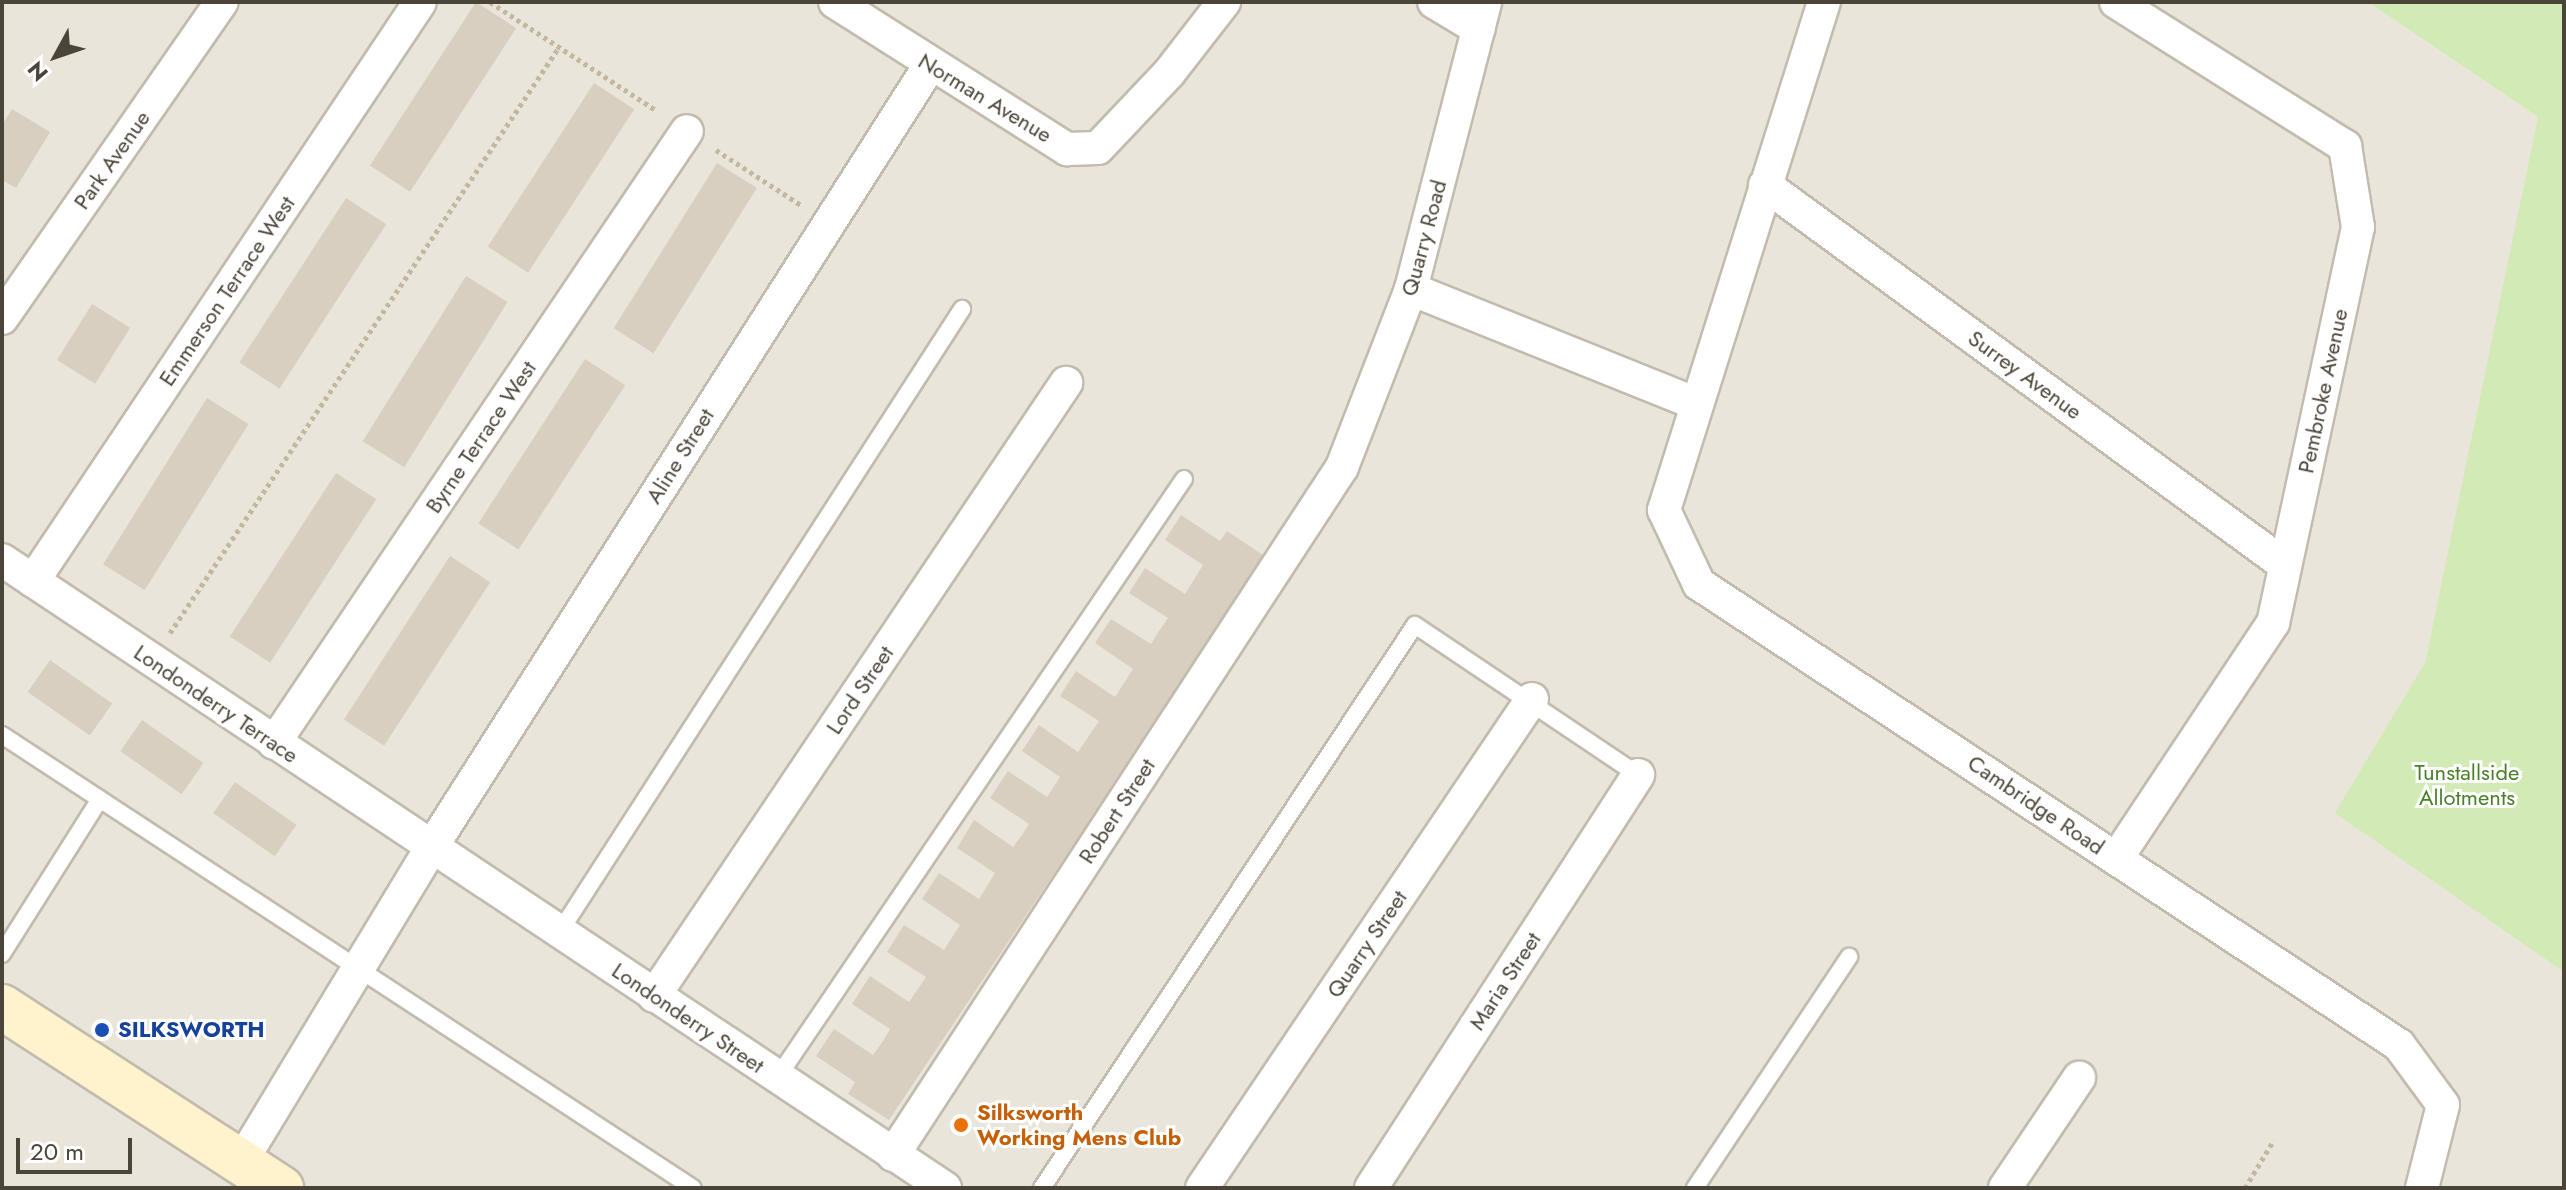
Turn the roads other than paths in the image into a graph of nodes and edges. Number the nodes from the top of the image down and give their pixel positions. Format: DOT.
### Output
graph roads {
  1 [pos="222,2"];
  2 [pos="420,2"];
  3 [pos="835,2"];
  4 [pos="1224,2"];
  5 [pos="1434,2"];
  6 [pos="1824,2"];
  7 [pos="2116,2"];
  8 [pos="1482,16"];
  9 [pos="930,65"];
  10 [pos="687,131"];
  11 [pos="1765,185"];
  12 [pos="1411,289"];
  13 [pos="962,309"];
  14 [pos="2,318"];
  15 [pos="1066,383"];
  16 [pos="1694,403"];
  17 [pos="1342,467"];
  18 [pos="1184,479"];
  19 [pos="2,560"];
  20 [pos="2285,565"];
  21 [pos="33,581"];
  22 [pos="1532,699"];
  23 [pos="2,735"];
  24 [pos="274,743"];
  25 [pos="1638,775"];
  26 [pos="100,799"];
  27 [pos="431,848"];
  28 [pos="2117,858"];
  29 [pos="559,933"];
  30 [pos="2,954"];
  31 [pos="1849,957"];
  32 [pos="356,971"];
  33 [pos="654,996"];
  34 [pos="2,1007"];
  35 [pos="777,1078"];
  36 [pos="2079,1078"];
  37 [pos="893,1155"];
  38 [pos="232,1175"];
  39 [pos="281,1188"];
  40 [pos="693,1188"];
  41 [pos="945,1188"];
  42 [pos="1042,1188"];
  43 [pos="1202,1188"];
  44 [pos="1371,1188"];
  45 [pos="1695,1188"];
  46 [pos="2005,1188"];
  47 [pos="2422,1188"];
  1 -- 14 [label="street, Park Avenue"];
  2 -- 21 [label="street, Emmerson Terrace West"];
  3 -- 9 [label="street, Norman Avenue"];
  4 -- 9 [label="street, Norman Avenue"];
  5 -- 8 [label="street"];
  6 -- 11 [label="street"];
  7 -- 20 [label="street, Pembroke Avenue"];
  8 -- 12 [label="street, Quarry Road"];
  9 -- 27 [label="street, Aline Street"];
  10 -- 24 [label="street, Byrne Terrace West"];
  11 -- 16 [label="street"];
  11 -- 20 [label="street, Surrey Avenue"];
  12 -- 16 [label="street"];
  12 -- 17 [label="street, Quarry Road"];
  13 -- 29 [label="lane"];
  15 -- 33 [label="street, Lord Street"];
  16 -- 28 [label="street, Cambridge Road"];
  17 -- 37 [label="street, Robert Street"];
  18 -- 35 [label="lane"];
  19 -- 21 [label="street, Londonderry Terrace"];
  20 -- 28 [label="street, Pembroke Avenue"];
  21 -- 24 [label="street, Londonderry Terrace"];
  22 -- 25 [label="lane"];
  22 -- 42 [label="lane"];
  22 -- 43 [label="street, Quarry Street"];
  23 -- 26 [label="lane"];
  24 -- 27 [label="street, Londonderry Terrace"];
  25 -- 44 [label="street, Maria Street"];
  26 -- 30 [label="lane"];
  26 -- 32 [label="lane"];
  27 -- 29 [label="street, Londonderry Street"];
  27 -- 32 [label="street, Aline Street"];
  28 -- 47 [label="street, Cambridge Road"];
  29 -- 33 [label="street, Londonderry Street"];
  31 -- 45 [label="lane"];
  32 -- 38 [label="street, Aline Street"];
  32 -- 40 [label="lane"];
  33 -- 35 [label="street, Londonderry Street"];
  34 -- 38 [label="street"];
  35 -- 37 [label="street, Londonderry Street"];
  36 -- 46 [label="street"];
  37 -- 41 [label="street, Londonderry Street"];
  38 -- 39 [label="street"];
}
